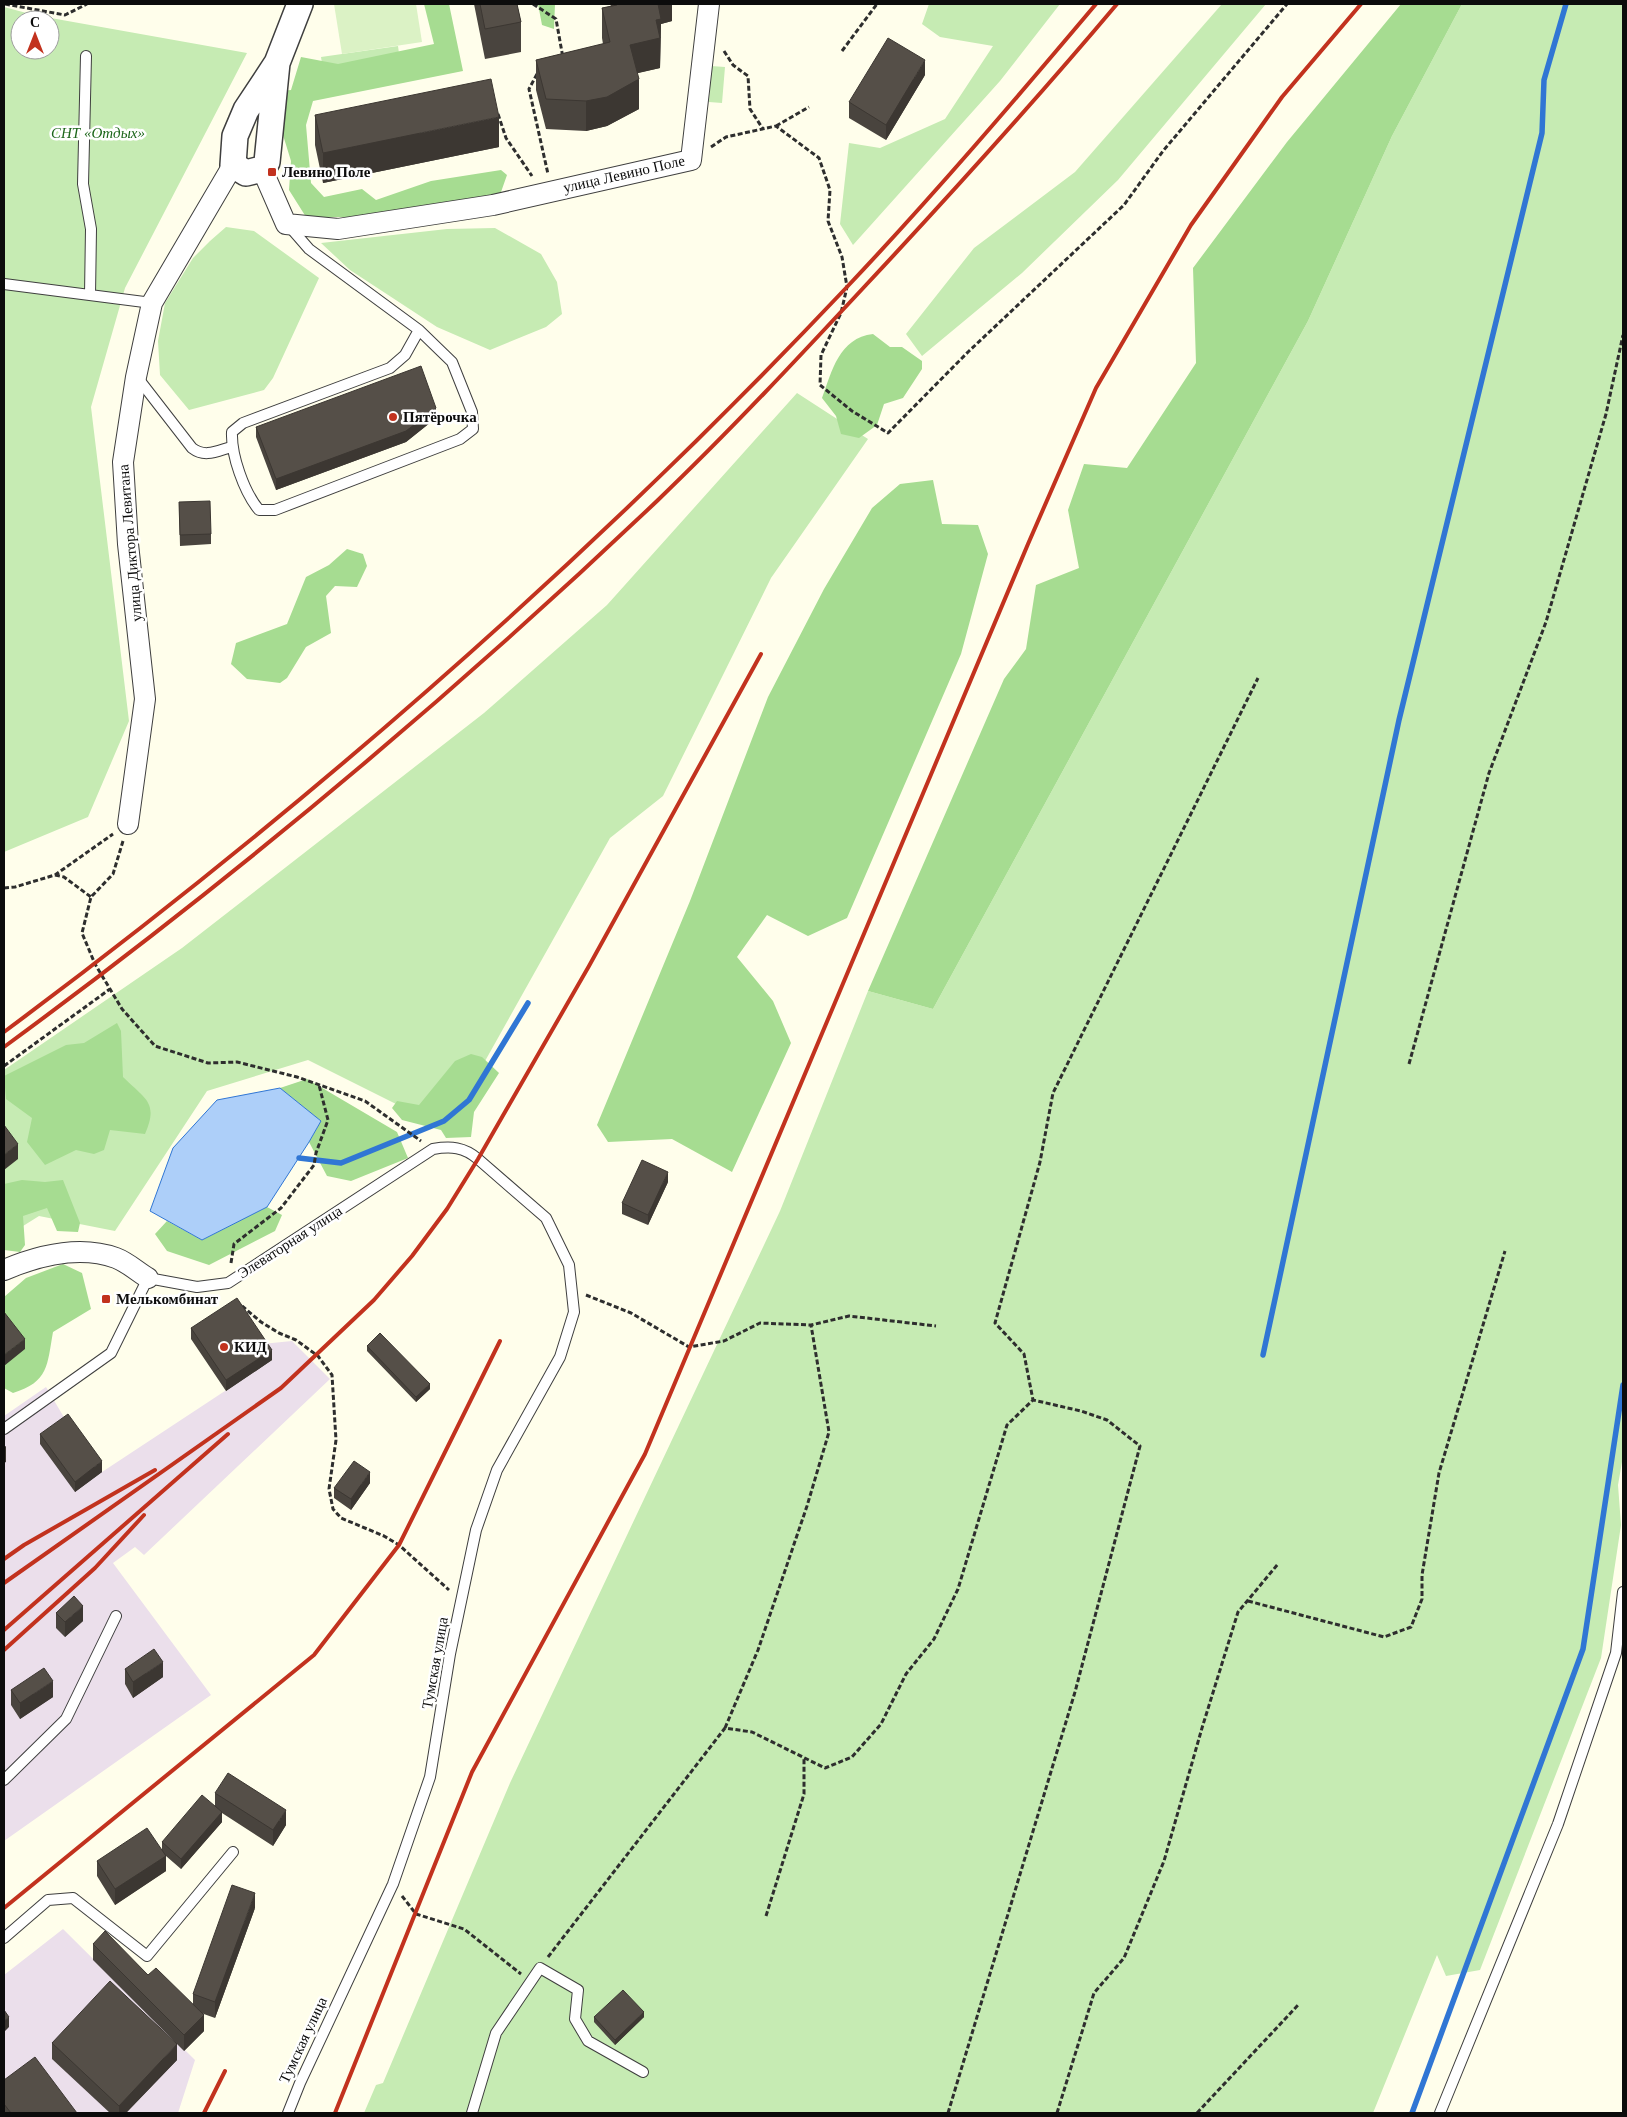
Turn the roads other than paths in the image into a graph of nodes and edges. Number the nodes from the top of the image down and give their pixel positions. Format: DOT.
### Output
graph roads {
  1 [pos="300,4"];
  2 [pos="708,4"];
  3 [pos="86,56"];
  4 [pos="277,63"];
  5 [pos="233,166"];
  6 [pos="262,169"];
  7 [pos="286,224"];
  8 [pos="4,284"];
  9 [pos="90,295"];
  10 [pos="152,304"];
  11 [pos="419,330"];
  12 [pos="136,377"];
  13 [pos="231,447"];
  14 [pos="128,824"];
  15 [pos="546,1218"];
  16 [pos="4,1270"];
  17 [pos="148,1278"];
  18 [pos="4,1429"];
  19 [pos="1623,1592"];
  20 [pos="116,1616"];
  21 [pos="4,1780"];
  22 [pos="233,1852"];
  23 [pos="4,1938"];
  24 [pos="643,2072"];
  25 [pos="288,2113"];
  26 [pos="472,2113"];
  27 [pos="1440,2113"];
  1 -- 4 [label="street, улица Диктора Левитана"];
  2 -- 7 [label="street, улица Левино Поле"];
  3 -- 9 [label="lane"];
  4 -- 5 [label="street, улица Диктора Левитана"];
  4 -- 6 [label="street, улица Диктора Левитана"];
  5 -- 6 [label="street"];
  5 -- 10 [label="street, улица Диктора Левитана"];
  6 -- 7 [label="street"];
  7 -- 11 [label="lane"];
  8 -- 9 [label="lane"];
  9 -- 10 [label="lane"];
  10 -- 12 [label="street, улица Диктора Левитана"];
  11 -- 13 [label="lane"];
  11 -- 13 [label="lane"];
  12 -- 13 [label="lane"];
  12 -- 14 [label="street, улица Диктора Левитана"];
  15 -- 17 [label="lane, Элеваторная улица"];
  15 -- 25 [label="lane, Тумская улица"];
  16 -- 17 [label="street, Элеваторная улица"];
  17 -- 18 [label="lane"];
  19 -- 27 [label="lane"];
  20 -- 21 [label="lane"];
  22 -- 23 [label="lane"];
  24 -- 26 [label="lane"];
}
